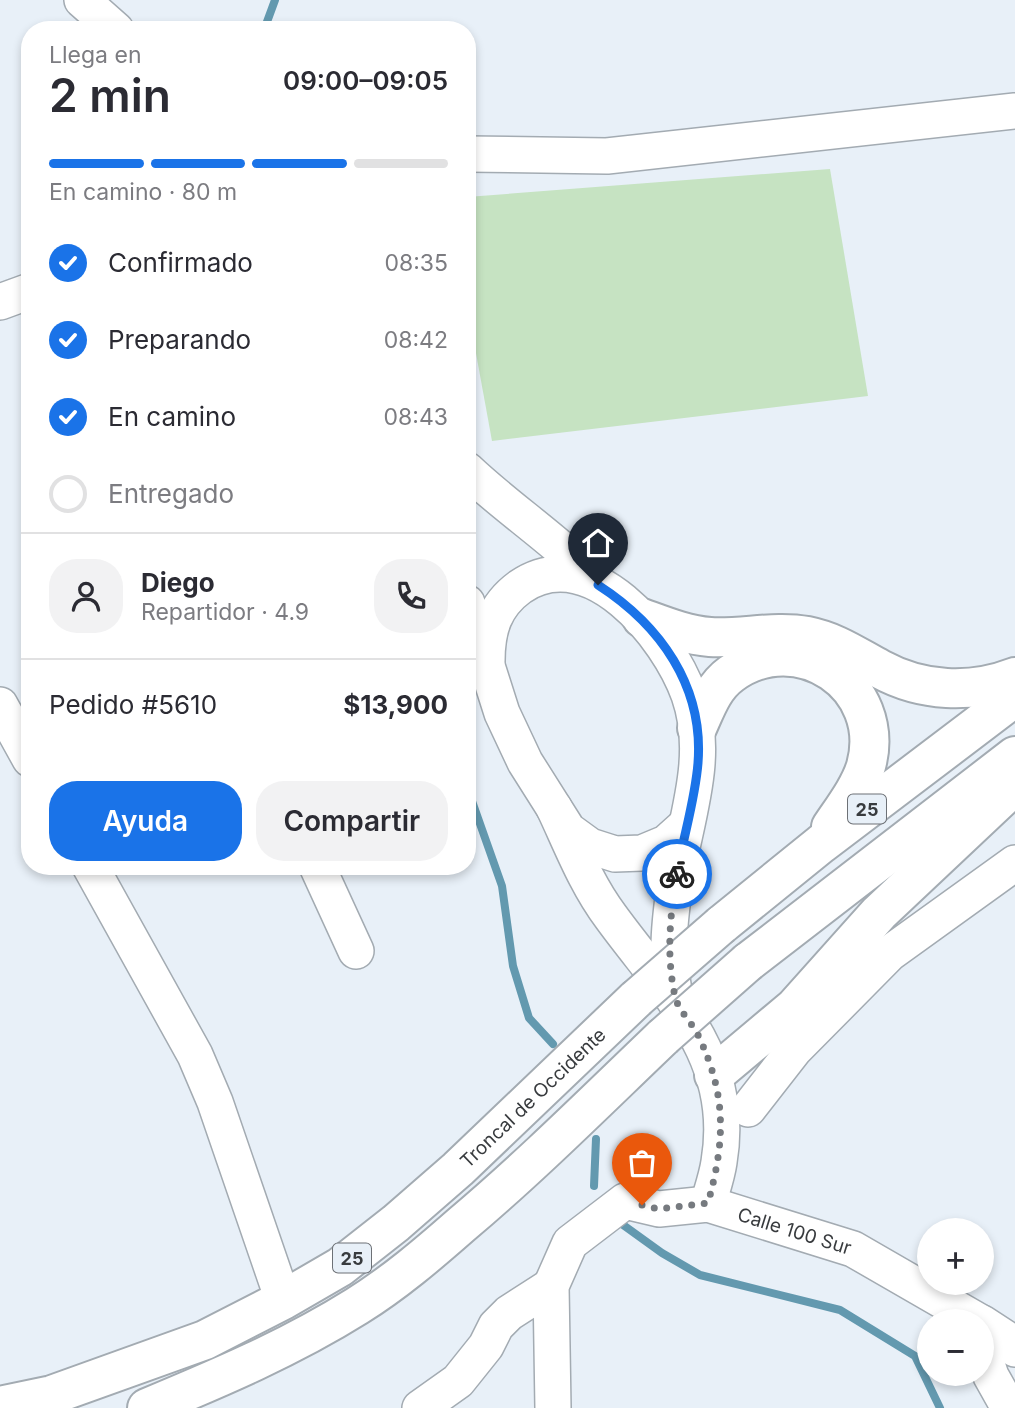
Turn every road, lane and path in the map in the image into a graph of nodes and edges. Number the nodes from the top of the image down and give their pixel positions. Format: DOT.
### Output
graph roads {
  1 [pos="82,0"];
  2 [pos="106,21"];
  3 [pos="1015,111"];
  4 [pos="476,154"];
  5 [pos="21,294"];
  6 [pos="0,302"];
  7 [pos="476,478"];
  8 [pos="598,585"];
  9 [pos="642,618"];
  10 [pos="476,629"];
  11 [pos="487,661"];
  12 [pos="1015,677"];
  13 [pos="1015,697"];
  14 [pos="0,705"];
  15 [pos="697,728"];
  16 [pos="21,742"];
  17 [pos="1015,756"];
  18 [pos="1015,785"];
  19 [pos="554,808"];
  20 [pos="686,825"];
  21 [pos="821,844"];
  22 [pos="1015,863"];
  23 [pos="95,875"];
  24 [pos="321,875"];
  25 [pos="356,951"];
  26 [pos="675,999"];
  27 [pos="714,1075"];
  28 [pos="748,1109"];
  29 [pos="708,1203"];
  30 [pos="551,1286"];
  31 [pos="284,1300"];
  32 [pos="953,1309"];
  33 [pos="994,1381"];
  34 [pos="0,1406"];
  35 [pos="147,1408"];
  36 [pos="420,1408"];
  37 [pos="553,1408"];
  38 [pos="1009,1408"];
  1 -- 2 [label="street"];
  3 -- 4 [label="street"];
  5 -- 6 [label="street"];
  7 -- 8 [label="street"];
  8 -- 9 [label="street"];
  8 -- 11 [label="street"];
  9 -- 12 [label="highway"];
  9 -- 15 [label="street"];
  10 -- 11 [label="street"];
  11 -- 19 [label="street"];
  13 -- 21 [label="highway, Troncal de Occidente / 25"];
  14 -- 16 [label="street"];
  15 -- 20 [label="street"];
  15 -- 21 [label="highway"];
  17 -- 35 [label="highway, 25, bridge"];
  18 -- 27 [label="highway"];
  19 -- 20 [label="street"];
  19 -- 26 [label="street"];
  20 -- 26 [label="street"];
  21 -- 31 [label="highway, Troncal de Occidente / 25, bridge"];
  22 -- 28 [label="street"];
  23 -- 31 [label="street"];
  24 -- 25 [label="street"];
  26 -- 27 [label="street"];
  27 -- 29 [label="street"];
  29 -- 30 [label="street, Calle 100 Sur"];
  29 -- 32 [label="street, Calle 100 Sur"];
  30 -- 36 [label="street"];
  30 -- 37 [label="street"];
  31 -- 34 [label="highway, Troncal de Occidente / 25"];
  33 -- 38 [label="street"];
}
